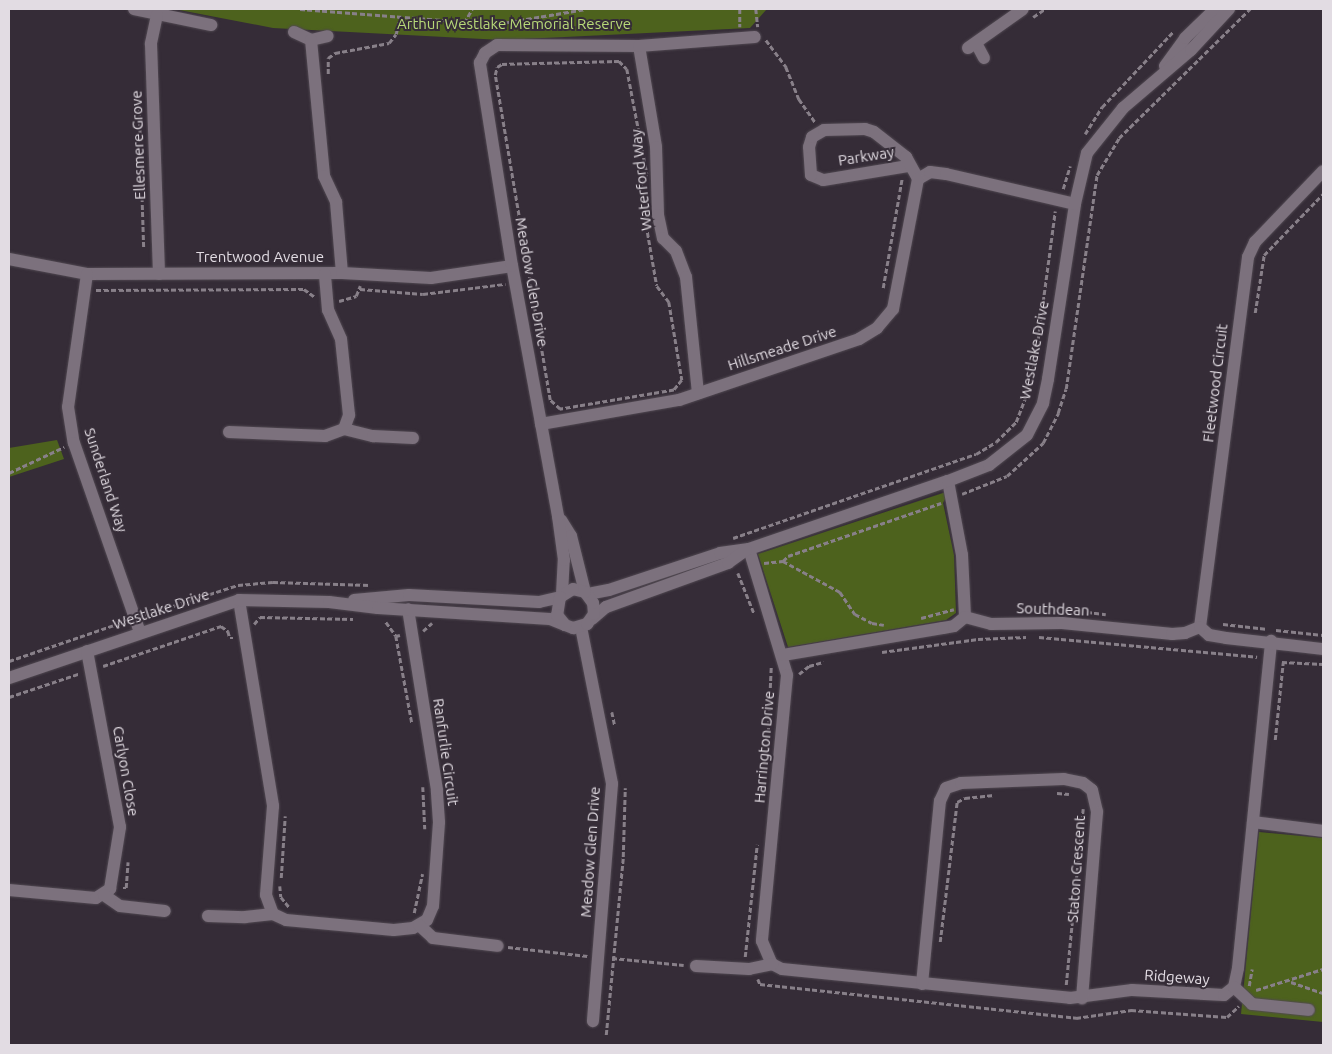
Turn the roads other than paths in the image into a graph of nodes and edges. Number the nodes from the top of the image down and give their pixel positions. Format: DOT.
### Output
graph roads {
  1 [pos="134,9"];
  2 [pos="1023,9"];
  3 [pos="1215,9"];
  4 [pos="1229,9"];
  5 [pos="156,15"];
  6 [pos="211,26"];
  7 [pos="294,32"];
  8 [pos="760,35"];
  9 [pos="328,36"];
  10 [pos="311,40"];
  11 [pos="639,46"];
  12 [pos="984,58"];
  13 [pos="1152,84"];
  14 [pos="1323,171"];
  15 [pos="912,172"];
  16 [pos="1075,204"];
  17 [pos="9,259"];
  18 [pos="512,266"];
  19 [pos="342,272"];
  20 [pos="87,274"];
  21 [pos="159,274"];
  22 [pos="325,274"];
  23 [pos="698,387"];
  24 [pos="541,424"];
  25 [pos="344,429"];
  26 [pos="229,432"];
  27 [pos="413,438"];
  28 [pos="948,482"];
  29 [pos="558,516"];
  30 [pos="748,549"];
  31 [pos="586,593"];
  32 [pos="561,595"];
  33 [pos="239,600"];
  34 [pos="329,602"];
  35 [pos="408,609"];
  36 [pos="960,613"];
  37 [pos="592,619"];
  38 [pos="565,625"];
  39 [pos="581,627"];
  40 [pos="1200,627"];
  41 [pos="140,632"];
  42 [pos="1271,642"];
  43 [pos="1323,648"];
  44 [pos="86,651"];
  45 [pos="783,655"];
  46 [pos="9,678"];
  47 [pos="1252,822"];
  48 [pos="1323,832"];
  49 [pos="9,890"];
  50 [pos="107,892"];
  51 [pos="165,911"];
  52 [pos="272,914"];
  53 [pos="208,916"];
  54 [pos="415,920"];
  55 [pos="498,946"];
  56 [pos="768,958"];
  57 [pos="696,966"];
  58 [pos="922,984"];
  59 [pos="1240,992"];
  60 [pos="1082,998"];
  61 [pos="1309,1010"];
  62 [pos="593,1021"];
  1 -- 5 [label="street"];
  2 -- 12 [label="street"];
  3 -- 13 [label="street, Westlake Drive"];
  4 -- 13 [label="street, Westlake Drive"];
  5 -- 6 [label="street"];
  5 -- 21 [label="street, Ellesmere Grove"];
  7 -- 10 [label="street"];
  8 -- 11 [label="street"];
  9 -- 10 [label="street"];
  10 -- 19 [label="street"];
  11 -- 18 [label="street, Meadow Glen Drive"];
  11 -- 23 [label="street, Waterford Way"];
  13 -- 16 [label="street, Westlake Drive"];
  14 -- 40 [label="street, Fleetwood Circuit"];
  15 -- 15 [label="street, Parkway"];
  15 -- 16 [label="street, Parkway"];
  15 -- 23 [label="street, Hillsmeade Drive"];
  16 -- 28 [label="street, Westlake Drive"];
  17 -- 20 [label="street, Trentwood Avenue"];
  18 -- 19 [label="street, Trentwood Avenue"];
  18 -- 24 [label="street, Meadow Glen Drive"];
  19 -- 22 [label="street, Trentwood Avenue"];
  20 -- 21 [label="street, Trentwood Avenue"];
  20 -- 41 [label="street, Sunderland Way"];
  21 -- 22 [label="street, Trentwood Avenue"];
  22 -- 25 [label="street"];
  23 -- 24 [label="street, Hillsmeade Drive"];
  24 -- 29 [label="street, Meadow Glen Drive"];
  25 -- 26 [label="street"];
  25 -- 27 [label="street"];
  28 -- 30 [label="street, Westlake Drive"];
  28 -- 36 [label="street"];
  29 -- 31 [label="street, Meadow Glen Drive"];
  29 -- 32 [label="street, Meadow Glen Drive"];
  30 -- 31 [label="street, Westlake Drive"];
  30 -- 37 [label="street, Westlake Drive"];
  30 -- 45 [label="street, Harrington Drive"];
  31 -- 32 [label="street"];
  31 -- 37 [label="street"];
  32 -- 34 [label="street, Westlake Drive"];
  32 -- 38 [label="street"];
  33 -- 34 [label="street, Westlake Drive"];
  33 -- 41 [label="street, Westlake Drive"];
  33 -- 52 [label="street"];
  34 -- 35 [label="street, Westlake Drive"];
  35 -- 38 [label="street, Westlake Drive"];
  35 -- 54 [label="street, Ranfurlie Circuit"];
  36 -- 40 [label="street, Southdean"];
  36 -- 45 [label="street"];
  37 -- 39 [label="street"];
  38 -- 39 [label="street"];
  39 -- 62 [label="street, Meadow Glen Drive"];
  40 -- 42 [label="street"];
  41 -- 44 [label="street, Westlake Drive"];
  42 -- 43 [label="street"];
  42 -- 47 [label="street"];
  44 -- 46 [label="street, Westlake Drive"];
  44 -- 50 [label="street, Carlyon Close"];
  45 -- 56 [label="street, Harrington Drive"];
  47 -- 48 [label="street"];
  47 -- 59 [label="street"];
  49 -- 50 [label="street"];
  50 -- 51 [label="street"];
  52 -- 53 [label="street"];
  52 -- 54 [label="street"];
  54 -- 55 [label="street"];
  56 -- 57 [label="street, Ridgeway"];
  56 -- 58 [label="street, Ridgeway"];
  58 -- 60 [label="street, Ridgeway"];
  58 -- 60 [label="street, Staton Crescent"];
  59 -- 60 [label="street, Ridgeway"];
  59 -- 61 [label="street"];
}
